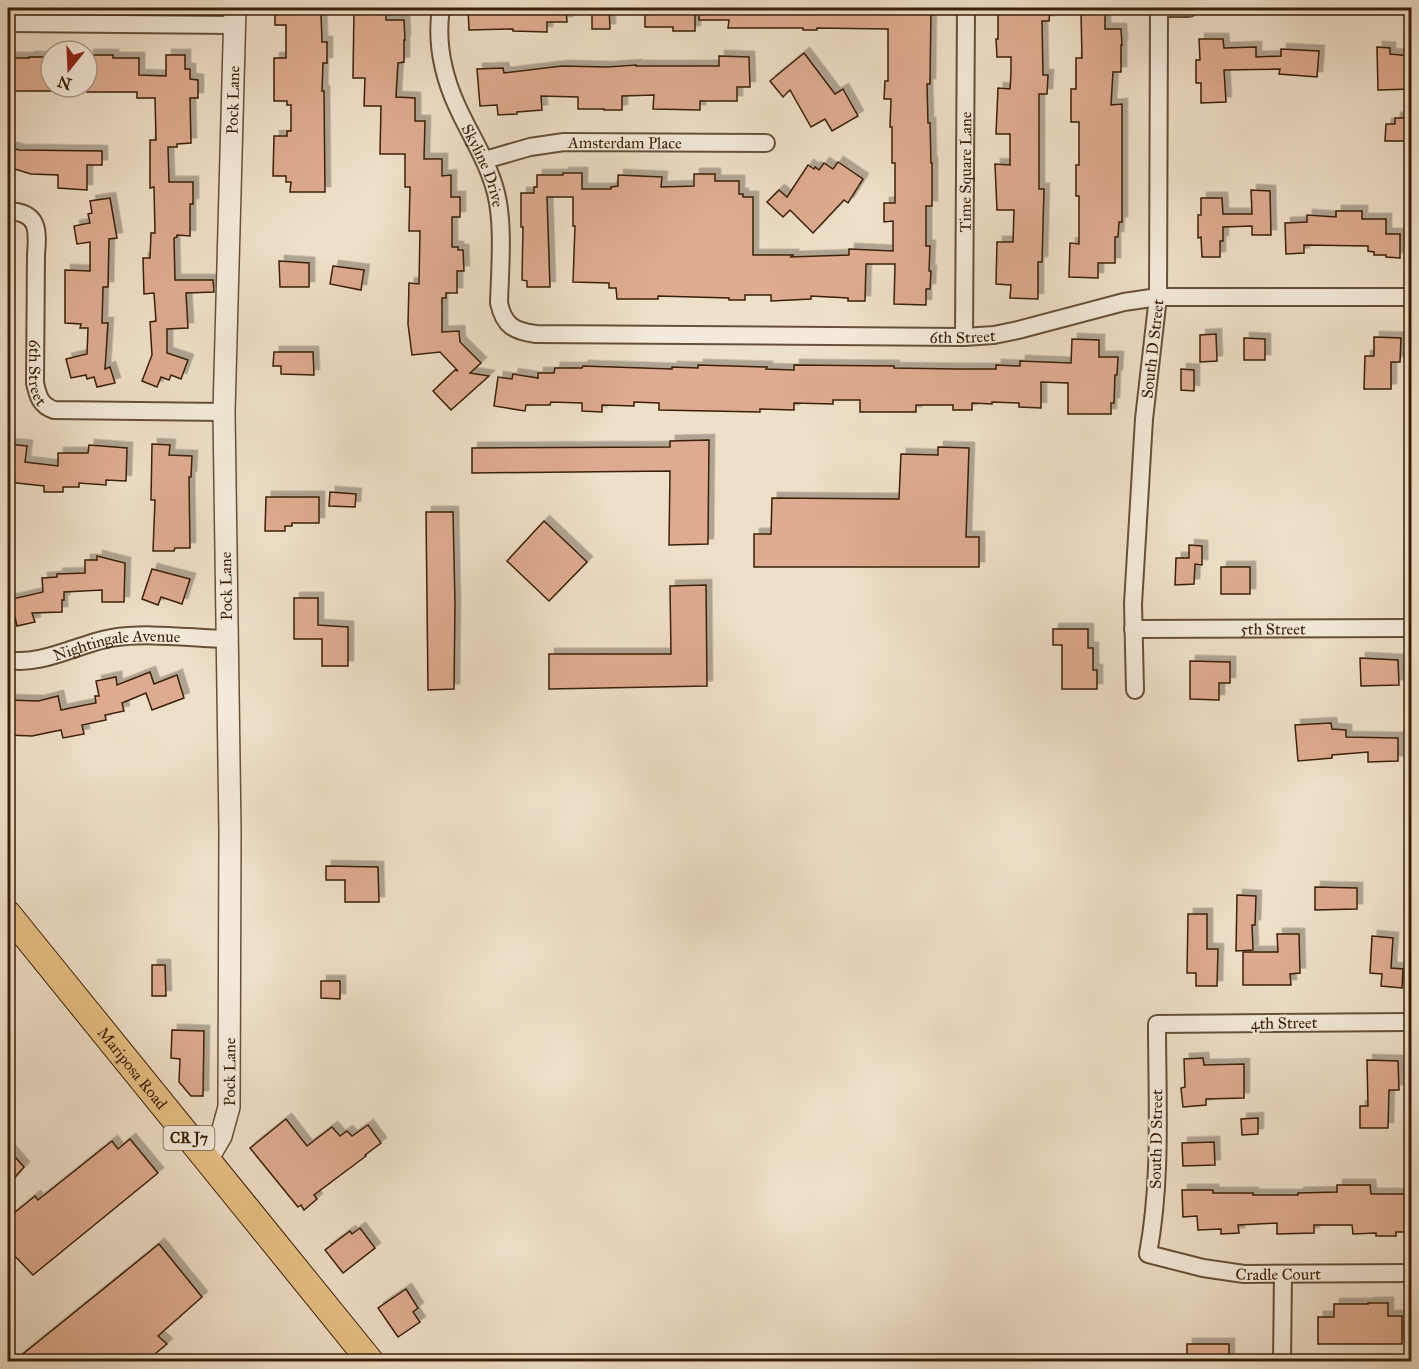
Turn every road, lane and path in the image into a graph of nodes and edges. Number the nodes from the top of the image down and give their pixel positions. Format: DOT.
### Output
graph roads {
  1 [pos="441,8"];
  2 [pos="966,8"];
  3 [pos="1159,8"];
  4 [pos="1189,8"];
  5 [pos="36,15"];
  6 [pos="235,16"];
  7 [pos="8,23"];
  8 [pos="766,143"];
  9 [pos="485,160"];
  10 [pos="8,211"];
  11 [pos="1158,297"];
  12 [pos="1412,297"];
  13 [pos="510,326"];
  14 [pos="964,337"];
  15 [pos="224,412"];
  16 [pos="1412,628"];
  17 [pos="1133,629"];
  18 [pos="227,639"];
  19 [pos="8,660"];
  20 [pos="1134,690"];
  21 [pos="8,914"];
  22 [pos="1412,1022"];
  23 [pos="1157,1024"];
  24 [pos="207,1160"];
  25 [pos="1148,1254"];
  26 [pos="1412,1273"];
  27 [pos="1283,1274"];
  28 [pos="371,1362"];
  29 [pos="1282,1362"];
  1 -- 9 [label="street, Skyline Drive"];
  2 -- 14 [label="street, Time Square Lane"];
  3 -- 4 [label="street"];
  3 -- 11 [label="street, South D Street"];
  5 -- 6 [label="street"];
  5 -- 7 [label="street"];
  6 -- 15 [label="street, Pock Lane"];
  8 -- 9 [label="street, Amsterdam Place"];
  9 -- 13 [label="street, Skyline Drive"];
  10 -- 15 [label="street, 6th Street"];
  11 -- 12 [label="street, 6th Street"];
  11 -- 14 [label="street, 6th Street"];
  11 -- 17 [label="street, South D Street"];
  13 -- 14 [label="street, 6th Street"];
  15 -- 18 [label="street, Pock Lane"];
  16 -- 17 [label="street, 5th Street"];
  17 -- 20 [label="street, South D Street"];
  18 -- 19 [label="street, Nightingale Avenue"];
  18 -- 24 [label="street, Pock Lane"];
  21 -- 24 [label="main road, Mariposa Road / CR J7"];
  22 -- 23 [label="street, 4th Street"];
  23 -- 25 [label="street, South D Street"];
  24 -- 28 [label="main road, Mariposa Road / CR J7"];
  25 -- 27 [label="street, Cradle Court"];
  26 -- 27 [label="street, Cradle Court"];
  27 -- 29 [label="street"];
}
